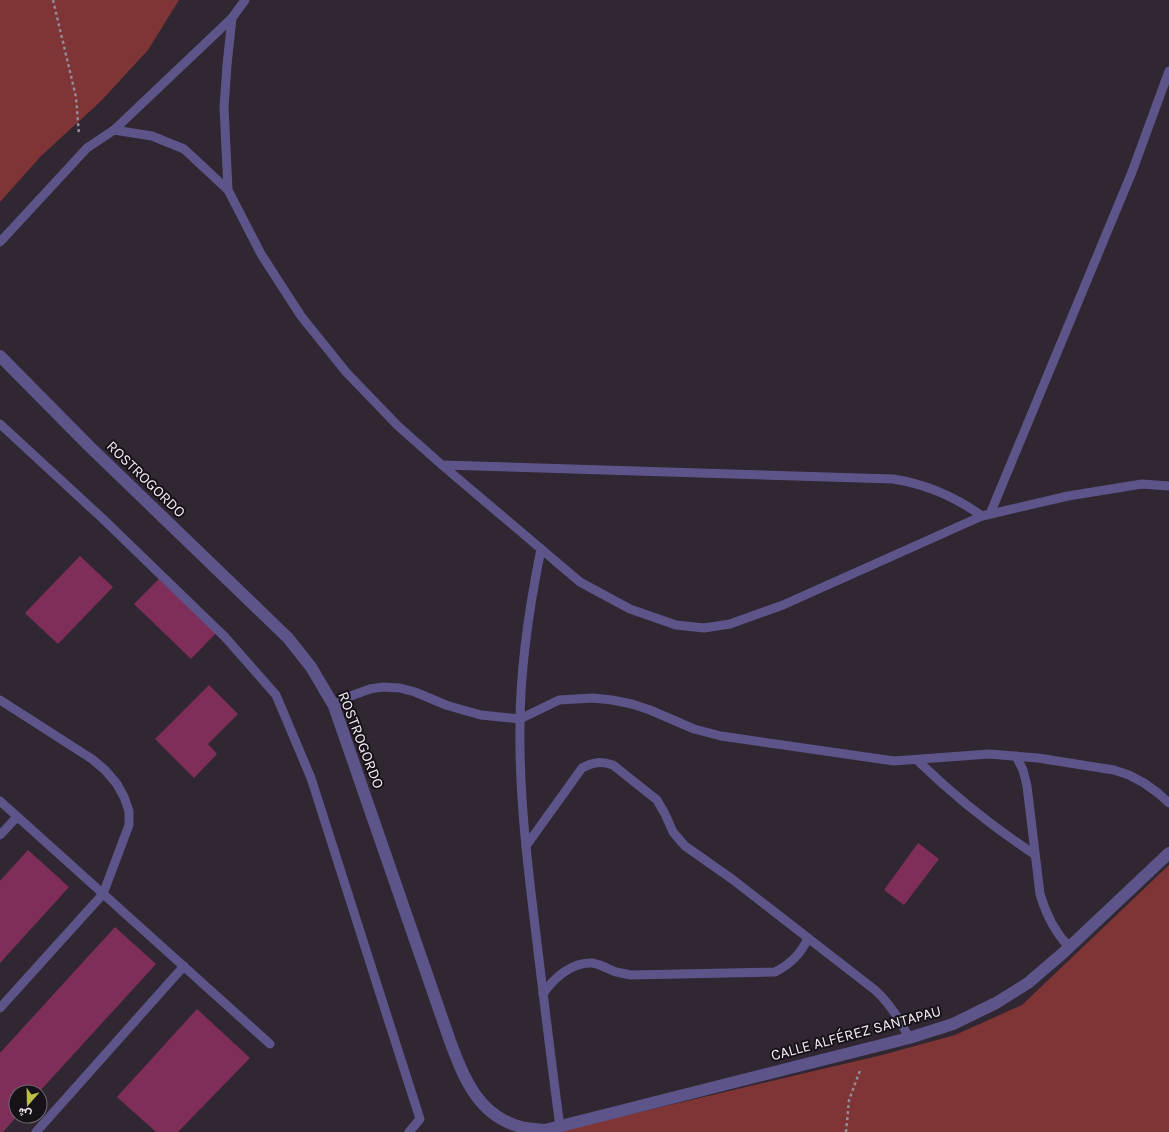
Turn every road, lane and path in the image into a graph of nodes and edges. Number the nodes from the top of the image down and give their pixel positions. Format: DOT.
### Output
graph roads {
  1 [pos="53,0"];
  2 [pos="244,0"];
  3 [pos="232,18"];
  4 [pos="1169,71"];
  5 [pos="114,130"];
  6 [pos="87,148"];
  7 [pos="228,190"];
  8 [pos="0,242"];
  9 [pos="0,356"];
  10 [pos="0,424"];
  11 [pos="442,465"];
  12 [pos="1169,486"];
  13 [pos="986,515"];
  14 [pos="541,549"];
  15 [pos="0,700"];
  16 [pos="334,706"];
  17 [pos="520,719"];
  18 [pos="1016,756"];
  19 [pos="916,760"];
  20 [pos="0,801"];
  21 [pos="1169,803"];
  22 [pos="17,817"];
  23 [pos="0,835"];
  24 [pos="526,846"];
  25 [pos="1169,853"];
  26 [pos="1034,854"];
  27 [pos="103,894"];
  28 [pos="808,938"];
  29 [pos="1069,947"];
  30 [pos="184,966"];
  31 [pos="543,994"];
  32 [pos="0,1008"];
  33 [pos="909,1038"];
  34 [pos="270,1044"];
  35 [pos="868,1047"];
  36 [pos="560,1127"];
  37 [pos="545,1130"];
  38 [pos="36,1132"];
  39 [pos="409,1132"];
  40 [pos="846,1132"];
  1 -- 6 [label="path"];
  2 -- 3 [label="lane"];
  3 -- 5 [label="lane"];
  3 -- 7 [label="lane"];
  4 -- 13 [label="lane"];
  5 -- 6 [label="lane"];
  5 -- 7 [label="lane"];
  6 -- 8 [label="lane"];
  7 -- 11 [label="lane"];
  9 -- 16 [label="street, ROSTROGORDO"];
  10 -- 39 [label="lane"];
  11 -- 13 [label="lane"];
  11 -- 14 [label="lane"];
  12 -- 13 [label="lane"];
  13 -- 14 [label="lane"];
  14 -- 17 [label="lane"];
  15 -- 27 [label="lane"];
  16 -- 17 [label="lane"];
  16 -- 37 [label="street, ROSTROGORDO"];
  17 -- 19 [label="lane"];
  17 -- 24 [label="lane"];
  18 -- 19 [label="lane"];
  18 -- 21 [label="lane"];
  18 -- 26 [label="lane"];
  19 -- 26 [label="lane"];
  20 -- 22 [label="lane"];
  22 -- 23 [label="lane"];
  22 -- 27 [label="lane"];
  24 -- 28 [label="lane"];
  24 -- 31 [label="lane"];
  25 -- 29 [label="street, CALLE ALFÉREZ SANTAPAU"];
  26 -- 29 [label="lane"];
  27 -- 30 [label="lane"];
  27 -- 32 [label="lane"];
  28 -- 31 [label="lane"];
  28 -- 33 [label="lane"];
  29 -- 33 [label="street, CALLE ALFÉREZ SANTAPAU"];
  30 -- 34 [label="lane"];
  30 -- 38 [label="lane"];
  31 -- 36 [label="lane"];
  33 -- 35 [label="street, CALLE ALFÉREZ SANTAPAU"];
  35 -- 36 [label="street, CALLE ALFÉREZ SANTAPAU"];
  35 -- 40 [label="path"];
  36 -- 37 [label="street, CALLE ALFÉREZ SANTAPAU"];
}
